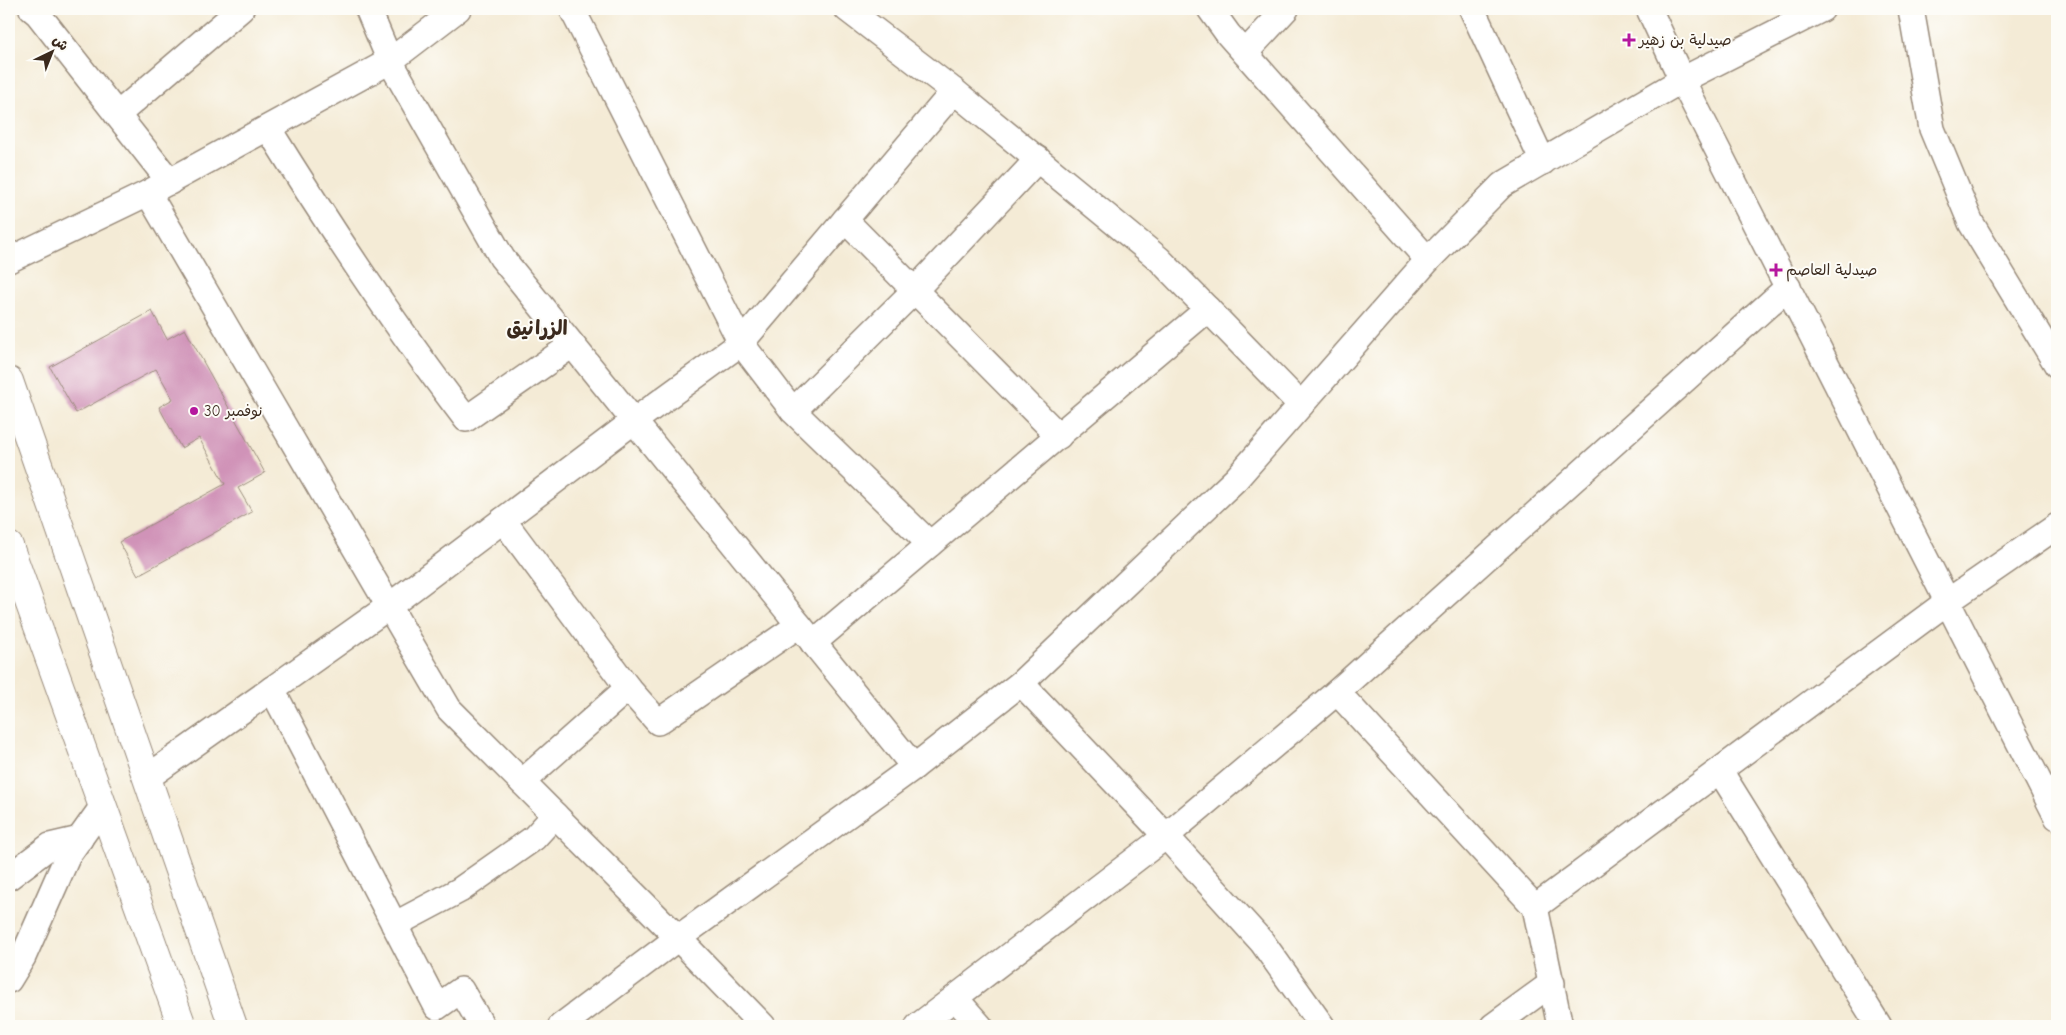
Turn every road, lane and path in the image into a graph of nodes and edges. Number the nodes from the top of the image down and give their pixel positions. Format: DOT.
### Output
graph roads {
  1 [pos="241,9"];
  2 [pos="368,9"];
  3 [pos="458,9"];
  4 [pos="572,9"];
  5 [pos="847,9"];
  6 [pos="1210,9"];
  7 [pos="1286,9"];
  8 [pos="1472,9"];
  9 [pos="1649,9"];
  10 [pos="1822,9"];
  11 [pos="1911,9"];
  12 [pos="38,10"];
  13 [pos="1245,53"];
  14 [pos="390,61"];
  15 [pos="1682,80"];
  16 [pos="954,90"];
  17 [pos="117,115"];
  18 [pos="268,128"];
  19 [pos="1038,159"];
  20 [pos="1543,162"];
  21 [pos="159,187"];
  22 [pos="845,220"];
  23 [pos="9,260"];
  24 [pos="1428,260"];
  25 [pos="1788,287"];
  26 [pos="915,290"];
  27 [pos="1208,309"];
  28 [pos="741,343"];
  29 [pos="572,345"];
  30 [pos="2057,365"];
  31 [pos="9,381"];
  32 [pos="1301,405"];
  33 [pos="793,411"];
  34 [pos="634,421"];
  35 [pos="1059,436"];
  36 [pos="503,520"];
  37 [pos="2057,526"];
  38 [pos="930,544"];
  39 [pos="9,546"];
  40 [pos="1948,602"];
  41 [pos="388,607"];
  42 [pos="806,634"];
  43 [pos="1021,683"];
  44 [pos="628,688"];
  45 [pos="272,689"];
  46 [pos="1337,692"];
  47 [pos="914,767"];
  48 [pos="1720,770"];
  49 [pos="148,777"];
  50 [pos="522,782"];
  51 [pos="102,806"];
  52 [pos="555,815"];
  53 [pos="2057,817"];
  54 [pos="1166,836"];
  55 [pos="80,838"];
  56 [pos="9,877"];
  57 [pos="1535,907"];
  58 [pos="394,925"];
  59 [pos="678,938"];
  60 [pos="9,980"];
  61 [pos="1552,983"];
  62 [pos="955,998"];
  63 [pos="182,1026"];
  64 [pos="233,1026"];
  65 [pos="482,1026"];
  66 [pos="561,1026"];
  67 [pos="763,1026"];
  68 [pos="918,1026"];
  69 [pos="980,1026"];
  70 [pos="1322,1026"];
  71 [pos="1493,1026"];
  72 [pos="1560,1026"];
  73 [pos="1879,1026"];
  1 -- 17 [label="street"];
  2 -- 14 [label="street"];
  3 -- 14 [label="street"];
  4 -- 28 [label="street"];
  5 -- 16 [label="street"];
  6 -- 13 [label="street"];
  7 -- 13 [label="street"];
  8 -- 20 [label="street"];
  9 -- 15 [label="street"];
  10 -- 15 [label="street"];
  11 -- 30 [label="street"];
  12 -- 17 [label="street"];
  13 -- 24 [label="street"];
  14 -- 18 [label="street"];
  14 -- 29 [label="street"];
  15 -- 20 [label="street"];
  15 -- 25 [label="street"];
  16 -- 19 [label="street"];
  16 -- 22 [label="street"];
  17 -- 21 [label="street"];
  18 -- 21 [label="street"];
  18 -- 29 [label="street"];
  19 -- 26 [label="street"];
  19 -- 27 [label="street"];
  20 -- 24 [label="street"];
  21 -- 23 [label="street"];
  21 -- 41 [label="street"];
  22 -- 26 [label="street"];
  22 -- 28 [label="street"];
  24 -- 32 [label="street"];
  25 -- 40 [label="street"];
  25 -- 46 [label="street"];
  26 -- 33 [label="street"];
  26 -- 35 [label="street"];
  27 -- 32 [label="street"];
  27 -- 35 [label="street"];
  28 -- 33 [label="street"];
  28 -- 34 [label="street"];
  29 -- 34 [label="street"];
  31 -- 49 [label="street"];
  32 -- 43 [label="street"];
  33 -- 38 [label="street"];
  34 -- 36 [label="street"];
  34 -- 42 [label="street"];
  35 -- 38 [label="street"];
  36 -- 41 [label="street"];
  36 -- 44 [label="street"];
  37 -- 40 [label="street"];
  38 -- 42 [label="street"];
  39 -- 51 [label="street"];
  40 -- 48 [label="street"];
  40 -- 53 [label="street"];
  41 -- 45 [label="street"];
  41 -- 50 [label="street"];
  42 -- 44 [label="street"];
  42 -- 47 [label="street"];
  43 -- 47 [label="street"];
  43 -- 54 [label="street"];
  44 -- 50 [label="street"];
  45 -- 49 [label="street"];
  45 -- 58 [label="street"];
  46 -- 54 [label="street"];
  46 -- 57 [label="street"];
  47 -- 59 [label="street"];
  48 -- 57 [label="street"];
  48 -- 73 [label="street"];
  49 -- 64 [label="street"];
  50 -- 52 [label="street"];
  51 -- 55 [label="street"];
  51 -- 63 [label="street"];
  52 -- 58 [label="street"];
  52 -- 59 [label="street"];
  54 -- 62 [label="street"];
  54 -- 70 [label="street"];
  55 -- 56 [label="street"];
  55 -- 60 [label="street"];
  57 -- 61 [label="street"];
  58 -- 65 [label="street"];
  59 -- 66 [label="street"];
  59 -- 67 [label="street"];
  61 -- 71 [label="street"];
  61 -- 72 [label="street"];
  62 -- 68 [label="street"];
  62 -- 69 [label="street"];
}
